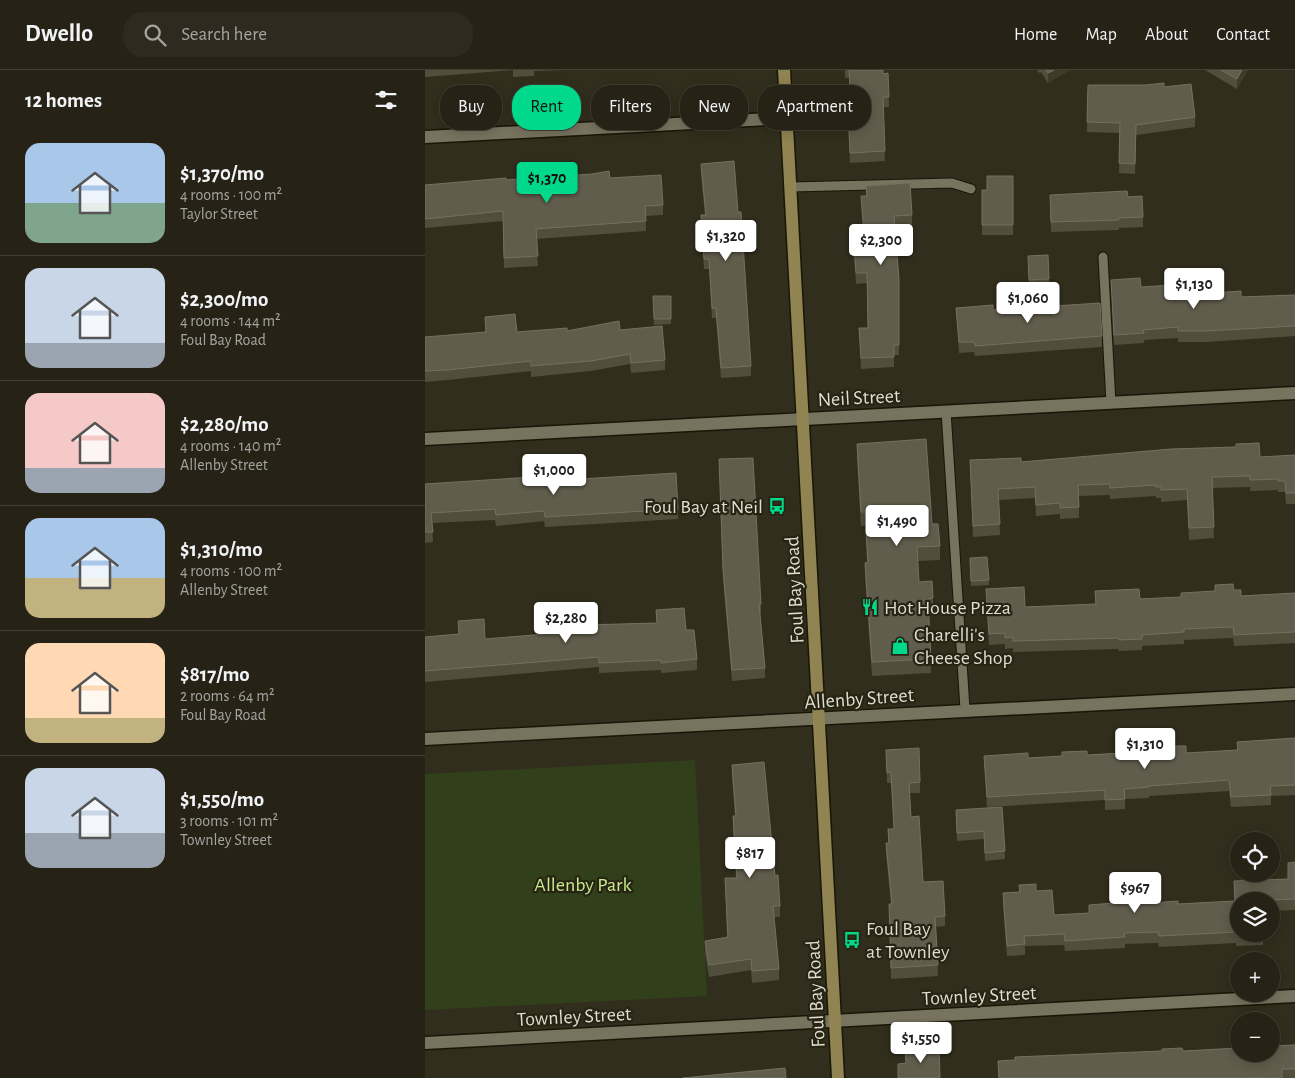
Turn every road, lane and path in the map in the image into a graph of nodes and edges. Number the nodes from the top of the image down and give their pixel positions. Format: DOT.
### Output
graph roads {
  1 [pos="784,70"];
  2 [pos="785,85"];
  3 [pos="758,120"];
  4 [pos="788,130"];
  5 [pos="425,138"];
  6 [pos="791,187"];
  7 [pos="971,189"];
  8 [pos="1103,257"];
  9 [pos="1295,393"];
  10 [pos="1111,403"];
  11 [pos="946,411"];
  12 [pos="803,418"];
  13 [pos="425,439"];
  14 [pos="1295,694"];
  15 [pos="965,709"];
  16 [pos="819,720"];
  17 [pos="425,739"];
  18 [pos="1295,996"];
  19 [pos="835,1022"];
  20 [pos="425,1043"];
  21 [pos="838,1078"];
  1 -- 2 [label="main road, Foul Bay Road"];
  3 -- 5 [label="street"];
  4 -- 6 [label="main road, Foul Bay Road"];
  6 -- 7 [label="lane"];
  6 -- 12 [label="main road, Foul Bay Road"];
  8 -- 10 [label="lane"];
  9 -- 10 [label="street, Neil Street"];
  10 -- 11 [label="street, Neil Street"];
  11 -- 12 [label="street, Neil Street"];
  11 -- 15 [label="lane"];
  12 -- 13 [label="street, Neil Street"];
  12 -- 16 [label="main road, Foul Bay Road"];
  14 -- 15 [label="street, Allenby Street"];
  15 -- 16 [label="street, Allenby Street"];
  16 -- 17 [label="street, Allenby Street"];
  16 -- 19 [label="main road, Foul Bay Road"];
  18 -- 19 [label="street, Townley Street"];
  19 -- 20 [label="street, Townley Street"];
  19 -- 21 [label="main road, Foul Bay Road"];
}
